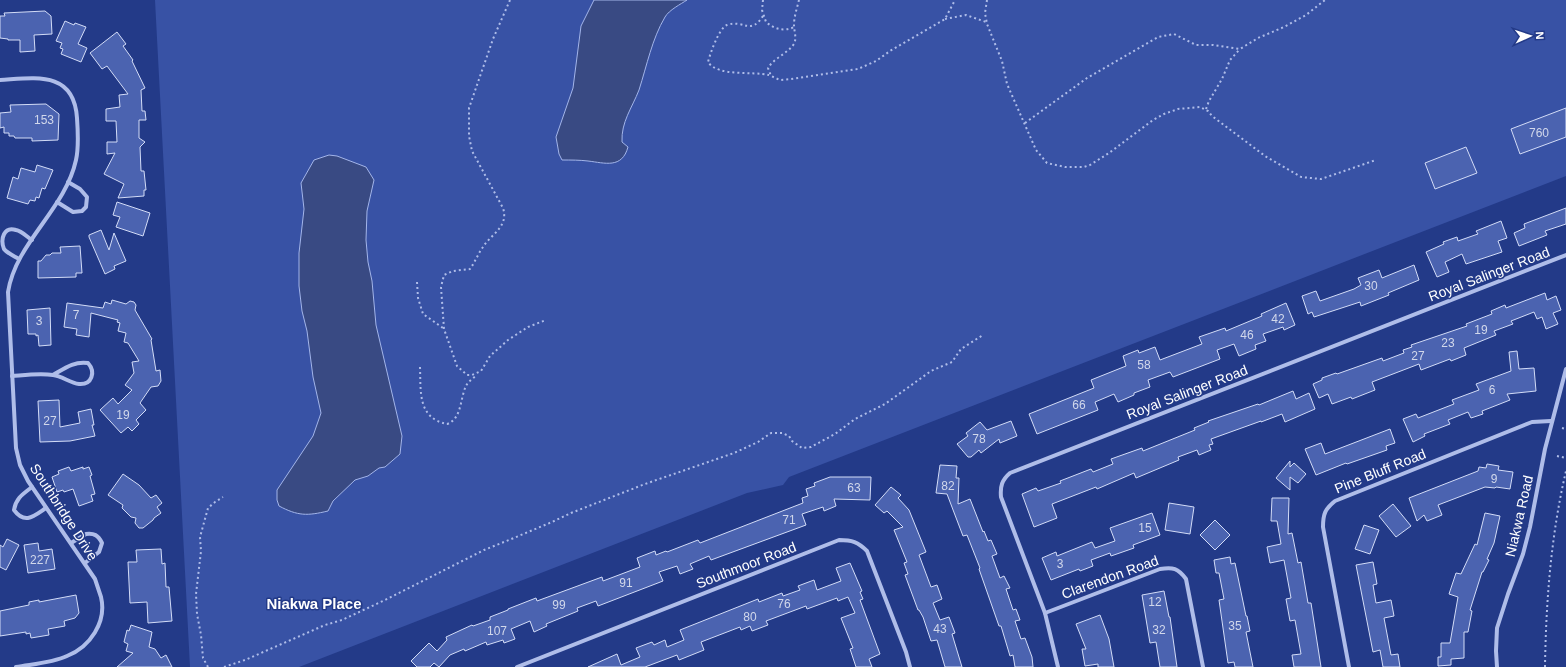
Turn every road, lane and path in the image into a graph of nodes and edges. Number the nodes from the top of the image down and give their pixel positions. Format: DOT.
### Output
graph roads {
  1 [pos="510,0"];
  2 [pos="762,0"];
  3 [pos="799,0"];
  4 [pos="955,0"];
  5 [pos="987,0"];
  6 [pos="1325,0"];
  7 [pos="763,16"];
  8 [pos="945,20"];
  9 [pos="986,22"];
  10 [pos="794,27"];
  11 [pos="1240,48"];
  12 [pos="770,75"];
  13 [pos="0,80"];
  14 [pos="1206,109"];
  15 [pos="1026,123"];
  16 [pos="1376,160"];
  17 [pos="68,182"];
  18 [pos="57,202"];
  19 [pos="32,240"];
  20 [pos="1566,255"];
  21 [pos="19,259"];
  22 [pos="417,282"];
  23 [pos="546,320"];
  24 [pos="444,329"];
  25 [pos="983,335"];
  26 [pos="420,367"];
  27 [pos="1566,369"];
  28 [pos="480,371"];
  29 [pos="53,374"];
  30 [pos="12,376"];
  31 [pos="1551,421"];
  32 [pos="1562,428"];
  33 [pos="1566,429"];
  34 [pos="1557,456"];
  35 [pos="1566,458"];
  36 [pos="1566,471"];
  37 [pos="32,487"];
  38 [pos="224,497"];
  39 [pos="46,508"];
  40 [pos="71,544"];
  41 [pos="85,563"];
  42 [pos="1045,613"];
  43 [pos="16,667"];
  44 [pos="208,667"];
  45 [pos="224,667"];
  46 [pos="517,667"];
  47 [pos="910,667"];
  48 [pos="1058,667"];
  49 [pos="1203,667"];
  50 [pos="1349,667"];
  51 [pos="1497,667"];
  52 [pos="1545,667"];
  1 -- 24 [label="path"];
  2 -- 7 [label="path"];
  3 -- 10 [label="path"];
  4 -- 8 [label="path"];
  5 -- 9 [label="path"];
  6 -- 11 [label="path"];
  7 -- 10 [label="path"];
  7 -- 12 [label="path"];
  8 -- 9 [label="path"];
  8 -- 12 [label="path"];
  9 -- 15 [label="path"];
  10 -- 12 [label="path"];
  11 -- 14 [label="path"];
  11 -- 15 [label="path"];
  13 -- 17 [label="street, Southbridge Drive"];
  14 -- 15 [label="path"];
  14 -- 16 [label="path"];
  17 -- 18 [label="street, Southbridge Drive"];
  17 -- 18 [label="street"];
  18 -- 19 [label="street, Southbridge Drive"];
  19 -- 21 [label="street, Southbridge Drive"];
  19 -- 21 [label="street"];
  20 -- 42 [label="street, Royal Salinger Road"];
  21 -- 30 [label="street, Southbridge Drive"];
  22 -- 24 [label="path"];
  23 -- 28 [label="path"];
  24 -- 28 [label="path"];
  25 -- 45 [label="path"];
  26 -- 28 [label="path"];
  27 -- 31 [label="street, Niakwa Road"];
  29 -- 29 [label="street"];
  29 -- 30 [label="street"];
  30 -- 37 [label="street, Southbridge Drive"];
  31 -- 50 [label="street, Pine Bluff Road"];
  31 -- 51 [label="street, Niakwa Road"];
  32 -- 33 [label="path"];
  34 -- 35 [label="path"];
  36 -- 52 [label="path"];
  37 -- 39 [label="street, Southbridge Drive"];
  37 -- 39 [label="street"];
  38 -- 44 [label="path"];
  39 -- 40 [label="street, Southbridge Drive"];
  40 -- 41 [label="street, Southbridge Drive"];
  40 -- 41 [label="street"];
  41 -- 43 [label="street, Southbridge Drive"];
  42 -- 48 [label="street, Royal Salinger Road"];
  42 -- 49 [label="street, Clarendon Road"];
  46 -- 47 [label="street, Southmoor Road"];
}
